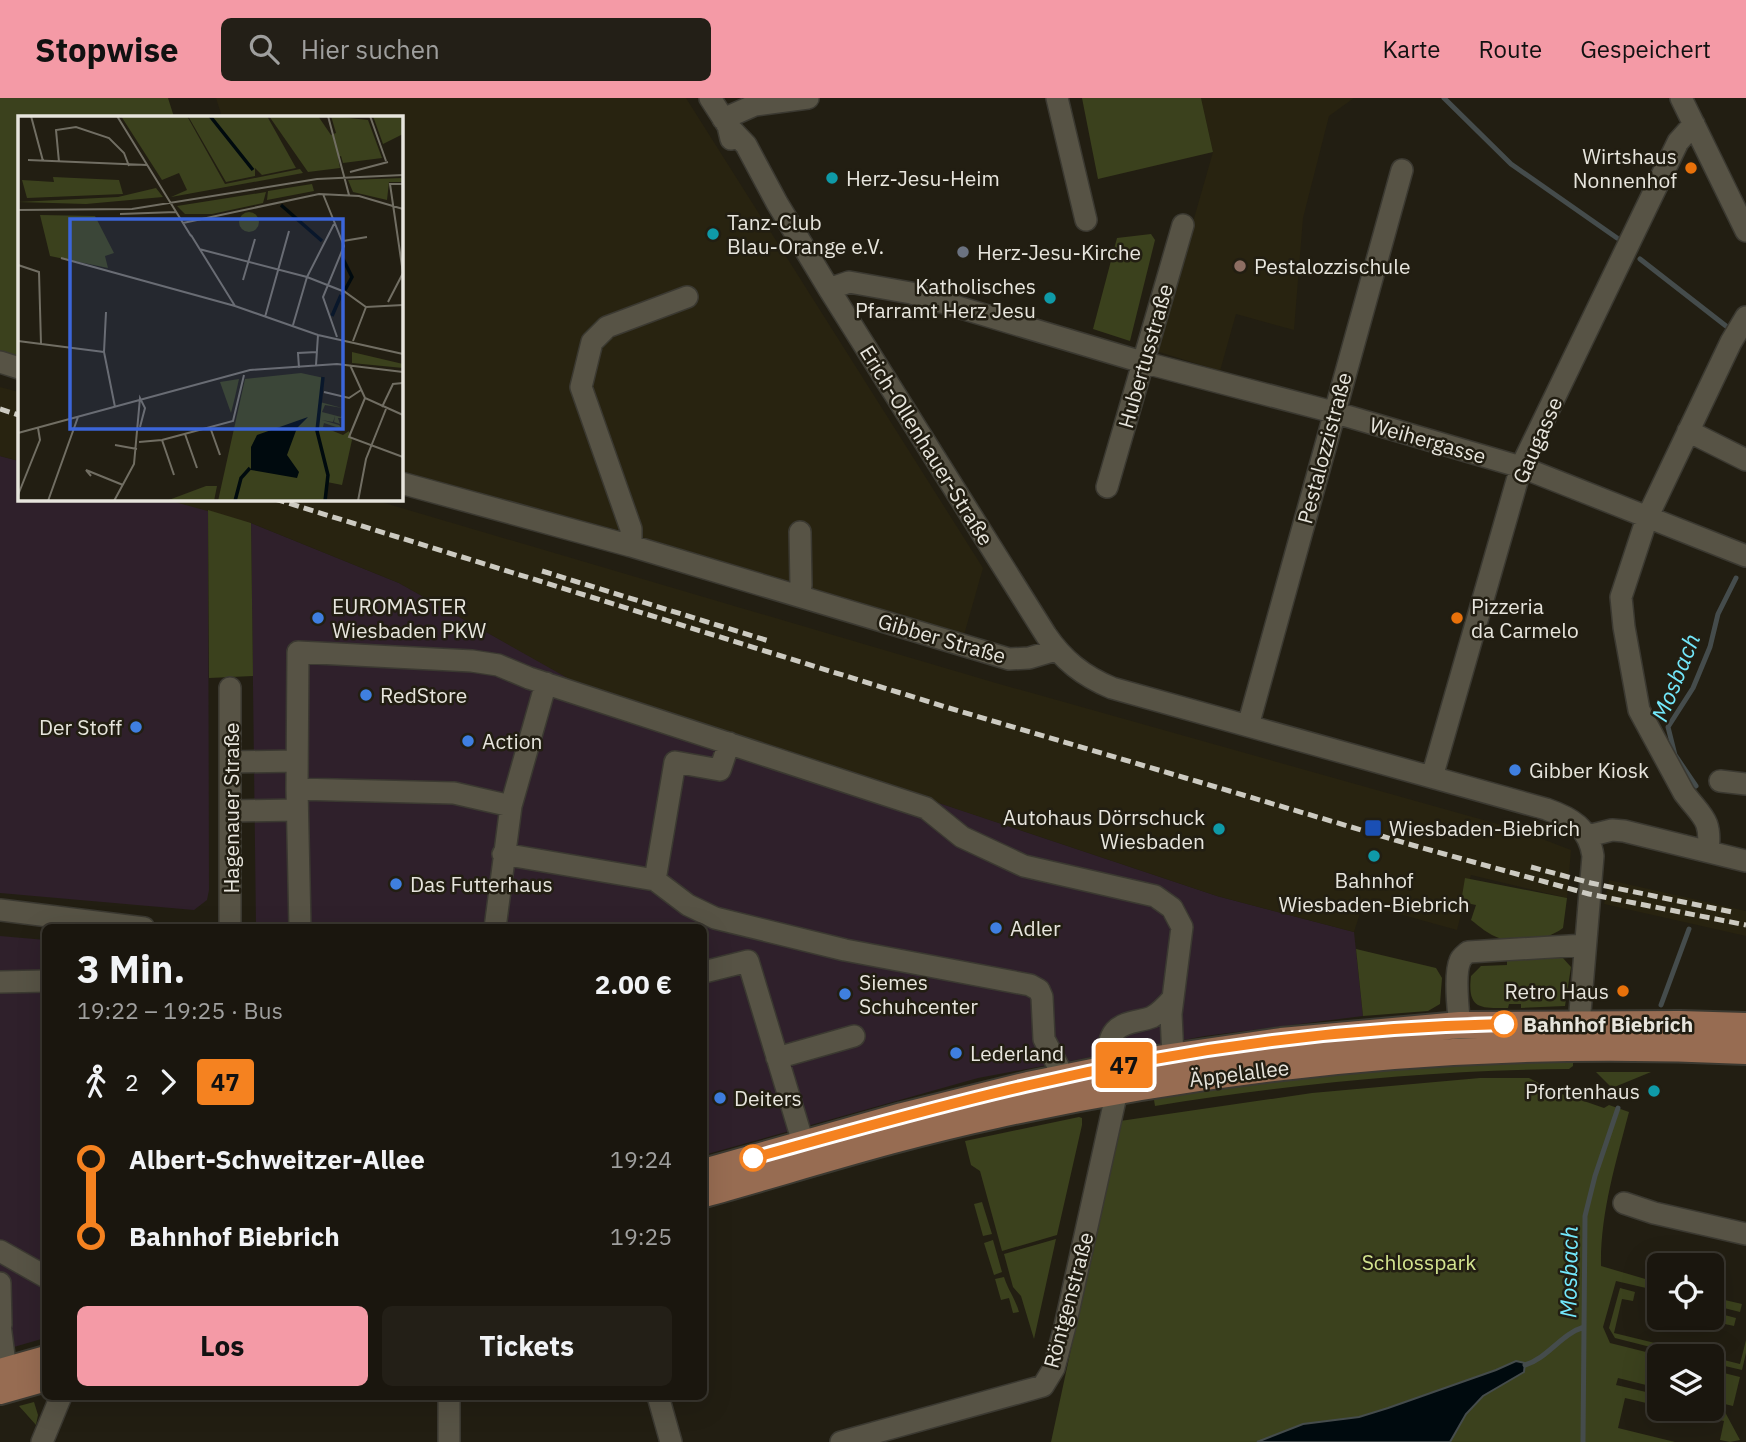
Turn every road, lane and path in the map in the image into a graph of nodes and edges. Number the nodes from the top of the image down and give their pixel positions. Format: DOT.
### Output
graph roads {
  1 [pos="710,98"];
  2 [pos="808,98"];
  3 [pos="1057,98"];
  4 [pos="1681,98"];
  5 [pos="726,122"];
  6 [pos="1694,124"];
  7 [pos="1402,170"];
  8 [pos="1086,220"];
  9 [pos="1183,225"];
  10 [pos="1746,230"];
  11 [pos="829,289"];
  12 [pos="687,298"];
  13 [pos="1746,317"];
  14 [pos="0,362"];
  15 [pos="1142,362"];
  16 [pos="18,368"];
  17 [pos="1333,412"];
  18 [pos="1688,431"];
  19 [pos="1746,460"];
  20 [pos="1521,467"];
  21 [pos="402,483"];
  22 [pos="1107,487"];
  23 [pos="1647,518"];
  24 [pos="800,532"];
  25 [pos="632,545"];
  26 [pos="1746,556"];
  27 [pos="799,596"];
  28 [pos="1056,650"];
  29 [pos="546,682"];
  30 [pos="230,688"];
  31 [pos="1248,726"];
  32 [pos="729,743"];
  33 [pos="297,761"];
  34 [pos="230,762"];
  35 [pos="1432,777"];
  36 [pos="1720,781"];
  37 [pos="1746,784"];
  38 [pos="297,799"];
  39 [pos="511,806"];
  40 [pos="231,811"];
  41 [pos="1588,835"];
  42 [pos="1708,851"];
  43 [pos="503,854"];
  44 [pos="1746,861"];
  45 [pos="655,880"];
  46 [pos="0,910"];
  47 [pos="112,924"];
  48 [pos="230,924"];
  49 [pos="300,924"];
  50 [pos="495,924"];
  51 [pos="1585,945"];
  52 [pos="707,971"];
  53 [pos="42,981"];
  54 [pos="0,982"];
  55 [pos="1173,998"];
  56 [pos="1579,1024"];
  57 [pos="1460,1025"];
  58 [pos="1746,1026"];
  59 [pos="854,1037"];
  60 [pos="1538,1048"];
  61 [pos="1474,1050"];
  62 [pos="1746,1051"];
  63 [pos="1173,1057"];
  64 [pos="777,1058"];
  65 [pos="1113,1079"];
  66 [pos="1066,1088"];
  67 [pos="806,1154"];
  68 [pos="707,1171"];
  69 [pos="707,1193"];
  70 [pos="1625,1203"];
  71 [pos="1746,1234"];
  72 [pos="0,1251"];
  73 [pos="42,1275"];
  74 [pos="0,1283"];
  75 [pos="0,1325"];
  76 [pos="42,1362"];
  77 [pos="42,1378"];
  78 [pos="1,1379"];
  79 [pos="50,1400"];
  80 [pos="59,1400"];
  81 [pos="450,1400"];
  82 [pos="456,1400"];
  83 [pos="659,1400"];
  84 [pos="46,1433"];
  85 [pos="449,1434"];
  86 [pos="897,1435"];
  87 [pos="671,1442"];
  88 [pos="841,1442"];
  1 -- 5 [label="street, Erich-Ollenhauer-Straße"];
  2 -- 5 [label="street"];
  3 -- 8 [label="street"];
  4 -- 6 [label="street"];
  5 -- 11 [label="street, Erich-Ollenhauer-Straße"];
  6 -- 10 [label="street"];
  6 -- 20 [label="street, Gaugasse"];
  7 -- 17 [label="street, Pestalozzistraße"];
  9 -- 15 [label="street, Hubertusstraße"];
  11 -- 15 [label="street, Weihergasse"];
  11 -- 28 [label="street, Erich-Ollenhauer-Straße"];
  12 -- 25 [label="street"];
  13 -- 18 [label="street"];
  14 -- 16 [label="street"];
  15 -- 17 [label="street, Weihergasse"];
  15 -- 22 [label="street, Hubertusstraße"];
  17 -- 20 [label="street, Weihergasse"];
  17 -- 31 [label="street, Pestalozzistraße"];
  18 -- 19 [label="street"];
  18 -- 23 [label="street"];
  20 -- 23 [label="street, Weihergasse"];
  20 -- 35 [label="street, Gaugasse"];
  21 -- 25 [label="street, Gibber Straße"];
  23 -- 26 [label="street, Weihergasse"];
  23 -- 42 [label="street"];
  24 -- 27 [label="street"];
  25 -- 27 [label="street, Gibber Straße"];
  27 -- 28 [label="street, Gibber Straße"];
  28 -- 31 [label="street"];
  29 -- 32 [label="street"];
  29 -- 33 [label="street"];
  29 -- 39 [label="street"];
  30 -- 34 [label="street, Hagenauer Straße"];
  31 -- 35 [label="street"];
  32 -- 45 [label="street"];
  32 -- 55 [label="street"];
  33 -- 34 [label="street"];
  33 -- 38 [label="street"];
  34 -- 40 [label="street, Hagenauer Straße"];
  35 -- 41 [label="street"];
  36 -- 37 [label="street"];
  38 -- 39 [label="street"];
  38 -- 40 [label="street"];
  38 -- 49 [label="street"];
  39 -- 43 [label="street"];
  40 -- 48 [label="street, Hagenauer Straße"];
  41 -- 42 [label="street"];
  41 -- 51 [label="street"];
  42 -- 44 [label="street"];
  43 -- 45 [label="street"];
  43 -- 50 [label="street"];
  45 -- 66 [label="street"];
  46 -- 47 [label="street"];
  51 -- 56 [label="street"];
  51 -- 57 [label="street"];
  52 -- 64 [label="street"];
  53 -- 54 [label="street"];
  55 -- 63 [label="street"];
  55 -- 65 [label="street, Röntgenstraße"];
  56 -- 57 [label="main road, Äppelallee"];
  56 -- 58 [label="main road, Äppelallee"];
  56 -- 60 [label="street"];
  57 -- 61 [label="street"];
  57 -- 63 [label="main road, Äppelallee"];
  59 -- 64 [label="street"];
  60 -- 61 [label="main road, Äppelallee"];
  60 -- 62 [label="main road, Äppelallee"];
  61 -- 65 [label="main road, Äppelallee"];
  63 -- 65 [label="main road, Äppelallee"];
  64 -- 67 [label="street"];
  65 -- 66 [label="main road, Äppelallee"];
  65 -- 86 [label="street, Röntgenstraße"];
  66 -- 67 [label="main road, Äppelallee"];
  67 -- 68 [label="main road, Äppelallee"];
  67 -- 69 [label="main road, Äppelallee"];
  70 -- 71 [label="street"];
  72 -- 73 [label="street"];
  74 -- 75 [label="street"];
  75 -- 78 [label="street"];
  76 -- 78 [label="main road"];
  77 -- 78 [label="main road"];
  79 -- 84 [label="street"];
  80 -- 84 [label="street"];
  81 -- 85 [label="street"];
  82 -- 85 [label="street"];
  83 -- 87 [label="street"];
  86 -- 88 [label="street, Röntgenstraße"];
}
